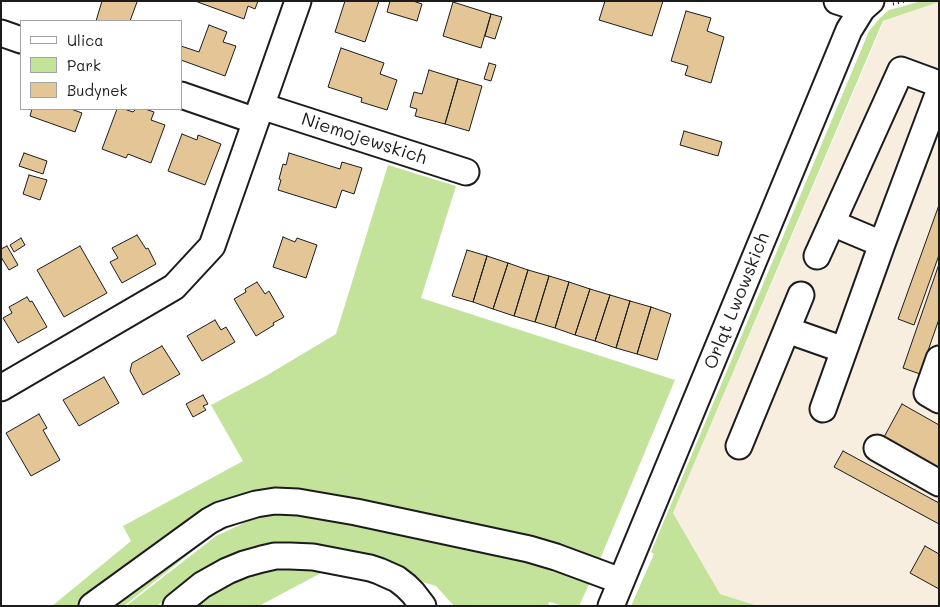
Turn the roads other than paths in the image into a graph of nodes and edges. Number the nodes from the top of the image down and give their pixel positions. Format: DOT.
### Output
graph roads {
  1 [pos="298,1"];
  2 [pos="837,1"];
  3 [pos="867,5"];
  4 [pos="1,33"];
  5 [pos="20,40"];
  6 [pos="939,84"];
  7 [pos="939,92"];
  8 [pos="182,95"];
  9 [pos="259,113"];
  10 [pos="466,172"];
  11 [pos="832,223"];
  12 [pos="882,244"];
  13 [pos="817,256"];
  14 [pos="801,295"];
  15 [pos="787,330"];
  16 [pos="844,350"];
  17 [pos="939,360"];
  18 [pos="1,388"];
  19 [pos="939,400"];
  20 [pos="823,409"];
  21 [pos="739,446"];
  22 [pos="877,448"];
  23 [pos="939,483"];
  24 [pos="621,581"];
  25 [pos="92,606"];
  26 [pos="176,606"];
  27 [pos="423,606"];
  28 [pos="611,606"];
  1 -- 9 [label="street"];
  2 -- 3 [label="street"];
  3 -- 24 [label="street, Orląt Lwowskich"];
  4 -- 5 [label="street"];
  6 -- 11 [label="street"];
  7 -- 12 [label="street"];
  8 -- 9 [label="street, Niemojewskich"];
  9 -- 10 [label="street, Niemojewskich"];
  9 -- 18 [label="street"];
  11 -- 12 [label="street"];
  11 -- 13 [label="street"];
  12 -- 16 [label="street"];
  14 -- 15 [label="street"];
  15 -- 16 [label="street"];
  15 -- 21 [label="street"];
  16 -- 20 [label="street"];
  17 -- 19 [label="street"];
  22 -- 23 [label="street"];
  24 -- 25 [label="street"];
  24 -- 28 [label="street, Orląt Lwowskich"];
  26 -- 27 [label="street"];
}
